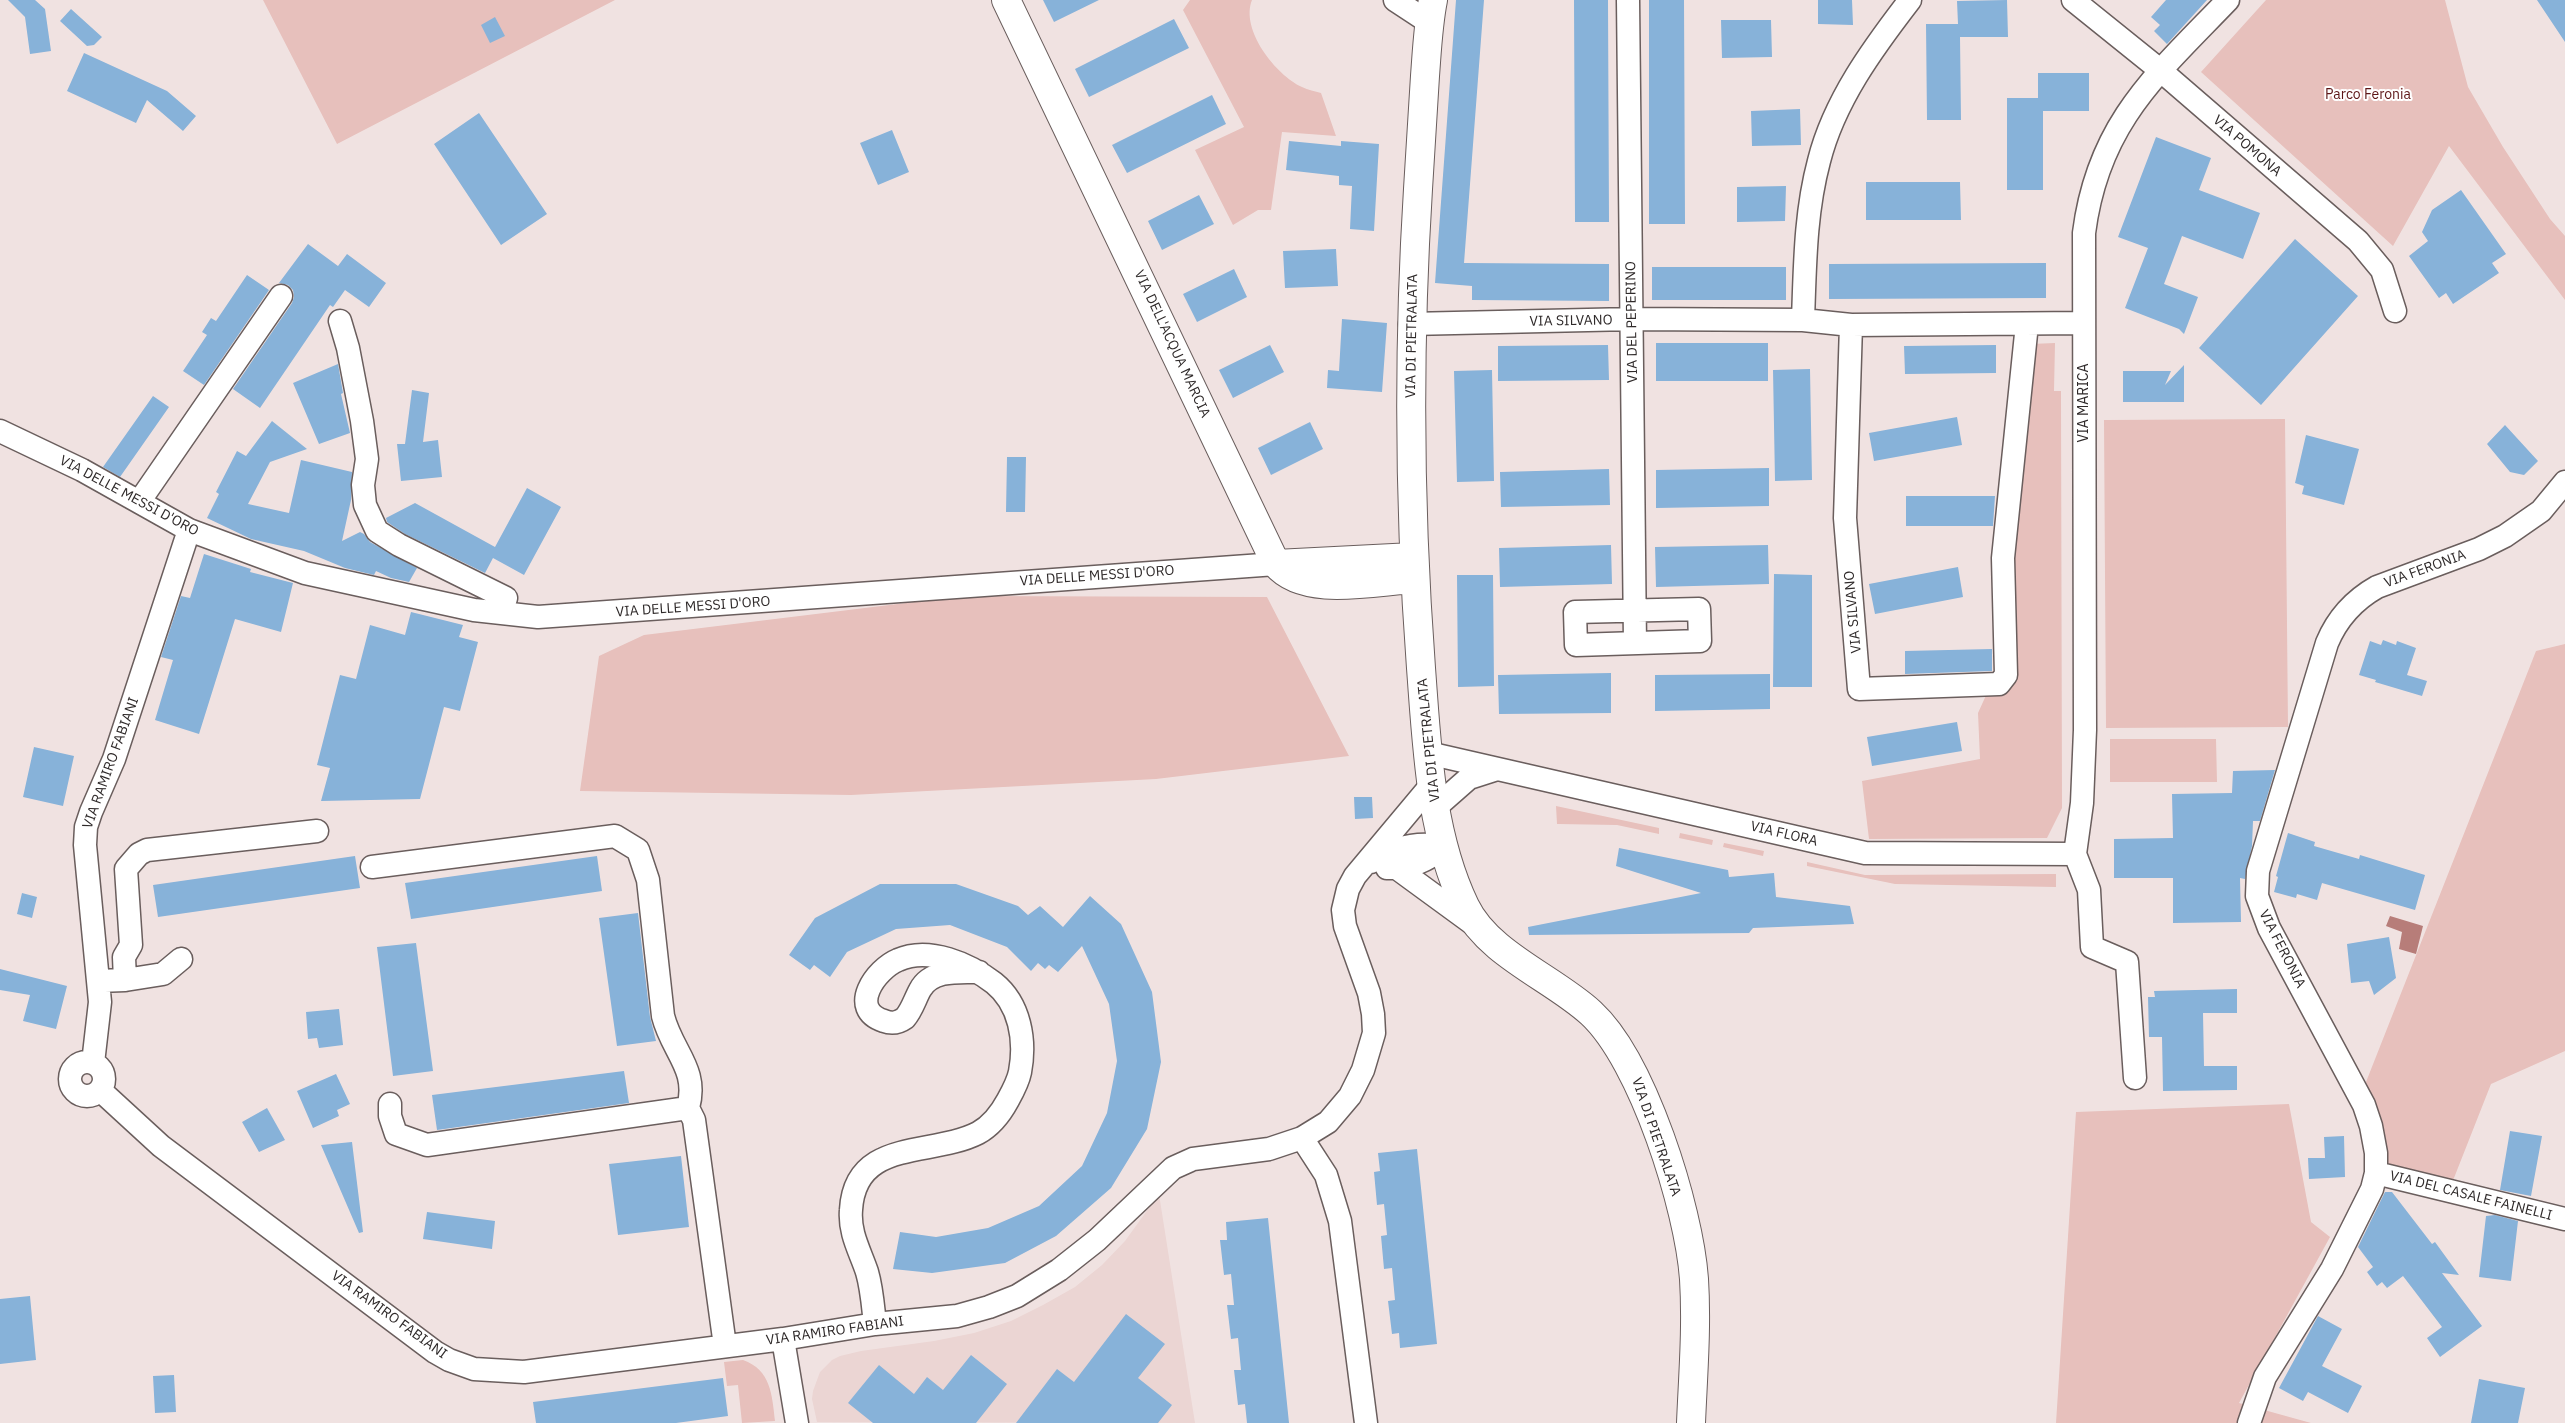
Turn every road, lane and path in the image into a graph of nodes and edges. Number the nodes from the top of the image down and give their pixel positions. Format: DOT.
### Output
graph roads {
  1 [pos="1006,0"];
  2 [pos="1395,0"];
  3 [pos="1628,0"];
  4 [pos="1910,0"];
  5 [pos="2073,0"];
  6 [pos="2228,0"];
  7 [pos="1431,11"];
  8 [pos="2160,70"];
  9 [pos="281,296"];
  10 [pos="2395,311"];
  11 [pos="1632,320"];
  12 [pos="1802,320"];
  13 [pos="340,321"];
  14 [pos="1410,324"];
  15 [pos="1851,324"];
  16 [pos="2026,324"];
  17 [pos="2083,324"];
  18 [pos="0,431"];
  19 [pos="2565,482"];
  20 [pos="139,502"];
  21 [pos="189,530"];
  22 [pos="1276,564"];
  23 [pos="1414,568"];
  24 [pos="1634,610"];
  25 [pos="501,613"];
  26 [pos="1635,643"];
  27 [pos="1428,753"];
  28 [pos="1498,769"];
  29 [pos="1434,796"];
  30 [pos="316,832"];
  31 [pos="1445,847"];
  32 [pos="2075,854"];
  33 [pos="1364,867"];
  34 [pos="372,868"];
  35 [pos="1398,869"];
  36 [pos="1478,927"];
  37 [pos="181,959"];
  38 [pos="979,972"];
  39 [pos="125,980"];
  40 [pos="98,981"];
  41 [pos="93,1063"];
  42 [pos="2135,1078"];
  43 [pos="100,1090"];
  44 [pos="390,1104"];
  45 [pos="688,1108"];
  46 [pos="1302,1138"];
  47 [pos="2376,1173"];
  48 [pos="2565,1219"];
  49 [pos="875,1324"];
  50 [pos="783,1339"];
  51 [pos="725,1346"];
  52 [pos="797,1423"];
  53 [pos="1366,1423"];
  54 [pos="1691,1423"];
  55 [pos="2249,1423"];
  1 -- 22 [label="street, VIA DELL'ACQUA MARCIA"];
  2 -- 7 [label="street"];
  3 -- 11 [label="street, VIA DEL PEPERINO"];
  4 -- 12 [label="street"];
  5 -- 8 [label="street, VIA POMONA"];
  6 -- 8 [label="street, VIA MARICA"];
  7 -- 14 [label="street, VIA DI PIETRALATA"];
  8 -- 10 [label="street, VIA POMONA"];
  8 -- 17 [label="street, VIA MARICA"];
  9 -- 20 [label="street"];
  11 -- 12 [label="street, VIA SILVANO"];
  11 -- 14 [label="street, VIA SILVANO"];
  11 -- 24 [label="street, VIA DEL PEPERINO"];
  12 -- 15 [label="street, VIA SILVANO"];
  13 -- 25 [label="street"];
  14 -- 23 [label="street, VIA DI PIETRALATA"];
  15 -- 16 [label="street, VIA SILVANO"];
  15 -- 16 [label="street, VIA SILVANO"];
  16 -- 17 [label="street, VIA SILVANO"];
  17 -- 32 [label="street, VIA MARICA"];
  18 -- 20 [label="street, VIA DELLE MESSI D'ORO"];
  19 -- 47 [label="street, VIA FERONIA"];
  20 -- 21 [label="street, VIA DELLE MESSI D'ORO"];
  21 -- 25 [label="street, VIA DELLE MESSI D'ORO"];
  21 -- 40 [label="street, VIA RAMIRO FABIANI"];
  22 -- 23 [label="street"];
  22 -- 25 [label="street, VIA DELLE MESSI D'ORO"];
  23 -- 27 [label="street, VIA DI PIETRALATA"];
  24 -- 26 [label="street, VIA DEL PEPERINO"];
  24 -- 26 [label="street"];
  24 -- 26 [label="street"];
  27 -- 28 [label="street, VIA FLORA"];
  27 -- 29 [label="street, VIA DI PIETRALATA"];
  28 -- 29 [label="street"];
  28 -- 32 [label="street, VIA FLORA"];
  29 -- 31 [label="street, VIA DI PIETRALATA"];
  29 -- 33 [label="street, VIA RAMIRO FABIANI"];
  30 -- 39 [label="street"];
  31 -- 33 [label="street, VIA RAMIRO FABIANI"];
  31 -- 35 [label="street"];
  31 -- 36 [label="street, VIA DI PIETRALATA"];
  32 -- 42 [label="street"];
  33 -- 35 [label="street"];
  33 -- 46 [label="street, VIA RAMIRO FABIANI"];
  34 -- 45 [label="street"];
  35 -- 36 [label="street"];
  36 -- 54 [label="street, VIA DI PIETRALATA"];
  37 -- 39 [label="street"];
  38 -- 38 [label="street"];
  38 -- 49 [label="street"];
  39 -- 40 [label="street"];
  40 -- 41 [label="street, VIA RAMIRO FABIANI"];
  41 -- 43 [label="street, VIA RAMIRO FABIANI"];
  41 -- 43 [label="street"];
  43 -- 51 [label="street, VIA RAMIRO FABIANI"];
  44 -- 45 [label="street"];
  45 -- 51 [label="street"];
  46 -- 49 [label="street, VIA RAMIRO FABIANI"];
  46 -- 53 [label="street"];
  47 -- 48 [label="street, VIA DEL CASALE FAINELLI"];
  47 -- 55 [label="street, VIA FERONIA"];
  49 -- 50 [label="street, VIA RAMIRO FABIANI"];
  50 -- 51 [label="street, VIA RAMIRO FABIANI"];
  50 -- 52 [label="street"];
}
